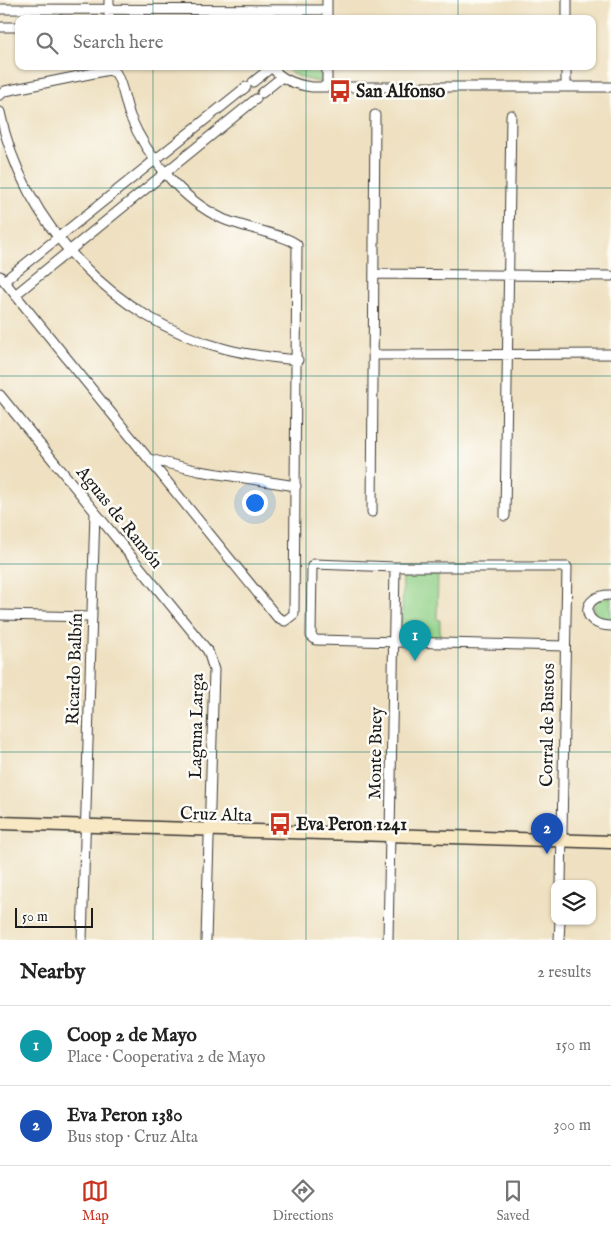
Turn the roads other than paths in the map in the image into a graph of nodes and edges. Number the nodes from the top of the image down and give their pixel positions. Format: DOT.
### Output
graph roads {
  1 [pos="327,0"];
  2 [pos="567,0"];
  3 [pos="0,9"];
  4 [pos="109,9"];
  5 [pos="327,14"];
  6 [pos="567,15"];
  7 [pos="0,27"];
  8 [pos="15,27"];
  9 [pos="268,70"];
  10 [pos="275,70"];
  11 [pos="327,70"];
  12 [pos="566,70"];
  13 [pos="282,77"];
  14 [pos="566,86"];
  15 [pos="327,87"];
  16 [pos="611,87"];
  17 [pos="0,95"];
  18 [pos="0,112"];
  19 [pos="375,115"];
  20 [pos="511,115"];
  21 [pos="155,160"];
  22 [pos="165,172"];
  23 [pos="58,238"];
  24 [pos="69,252"];
  25 [pos="374,274"];
  26 [pos="510,276"];
  27 [pos="611,276"];
  28 [pos="2,278"];
  29 [pos="16,295"];
  30 [pos="508,354"];
  31 [pos="611,354"];
  32 [pos="373,355"];
  33 [pos="298,360"];
  34 [pos="0,395"];
  35 [pos="149,459"];
  36 [pos="296,486"];
  37 [pos="95,512"];
  38 [pos="372,512"];
  39 [pos="505,516"];
  40 [pos="395,567"];
  41 [pos="611,595"];
  42 [pos="0,615"];
  43 [pos="92,618"];
  44 [pos="611,626"];
  45 [pos="394,642"];
  46 [pos="565,646"];
  47 [pos="213,662"];
  48 [pos="0,823"];
  49 [pos="85,827"];
  50 [pos="209,831"];
  51 [pos="390,836"];
  52 [pos="562,841"];
  53 [pos="611,842"];
  54 [pos="561,880"];
  55 [pos="560,925"];
  56 [pos="82,940"];
  57 [pos="206,940"];
  58 [pos="388,940"];
  59 [pos="560,940"];
  1 -- 5 [label="street"];
  2 -- 6 [label="street"];
  3 -- 4 [label="street"];
  4 -- 5 [label="street"];
  7 -- 8 [label="street"];
  9 -- 21 [label="street"];
  10 -- 13 [label="street"];
  11 -- 15 [label="street"];
  12 -- 14 [label="street"];
  13 -- 15 [label="street"];
  13 -- 22 [label="street"];
  14 -- 15 [label="street"];
  14 -- 16 [label="street"];
  17 -- 21 [label="street"];
  18 -- 23 [label="street"];
  19 -- 25 [label="street"];
  20 -- 26 [label="street"];
  21 -- 22 [label="street"];
  21 -- 23 [label="street"];
  22 -- 24 [label="street"];
  22 -- 33 [label="street"];
  23 -- 24 [label="street"];
  23 -- 28 [label="street"];
  24 -- 29 [label="street"];
  24 -- 33 [label="street"];
  25 -- 26 [label="street"];
  25 -- 32 [label="street"];
  26 -- 27 [label="street"];
  26 -- 30 [label="street"];
  28 -- 29 [label="street"];
  29 -- 35 [label="street"];
  30 -- 31 [label="street"];
  30 -- 32 [label="street"];
  30 -- 39 [label="street"];
  32 -- 38 [label="street"];
  33 -- 36 [label="street"];
  34 -- 37 [label="street, Aguas de Ramón"];
  35 -- 36 [label="street"];
  35 -- 36 [label="street"];
  37 -- 43 [label="street, Ricardo Balbín"];
  37 -- 47 [label="street, Aguas de Ramón"];
  40 -- 45 [label="street, Monte Buey"];
  40 -- 45 [label="street"];
  40 -- 46 [label="street, Corral de Bustos"];
  41 -- 44 [label="street"];
  42 -- 43 [label="street"];
  43 -- 49 [label="street, Ricardo Balbín"];
  45 -- 46 [label="street"];
  45 -- 51 [label="street, Monte Buey"];
  46 -- 52 [label="street, Corral de Bustos"];
  47 -- 50 [label="street, Laguna Larga"];
  48 -- 49 [label="main road, Cruz Alta"];
  49 -- 50 [label="main road, Cruz Alta"];
  49 -- 56 [label="street, Ricardo Balbín"];
  50 -- 51 [label="main road, Cruz Alta"];
  50 -- 57 [label="street, Laguna Larga"];
  51 -- 52 [label="main road, Cruz Alta"];
  51 -- 58 [label="street, Monte Buey"];
  52 -- 53 [label="main road, Cruz Alta"];
  52 -- 54 [label="street, Corral de Bustos"];
  55 -- 59 [label="street"];
}
